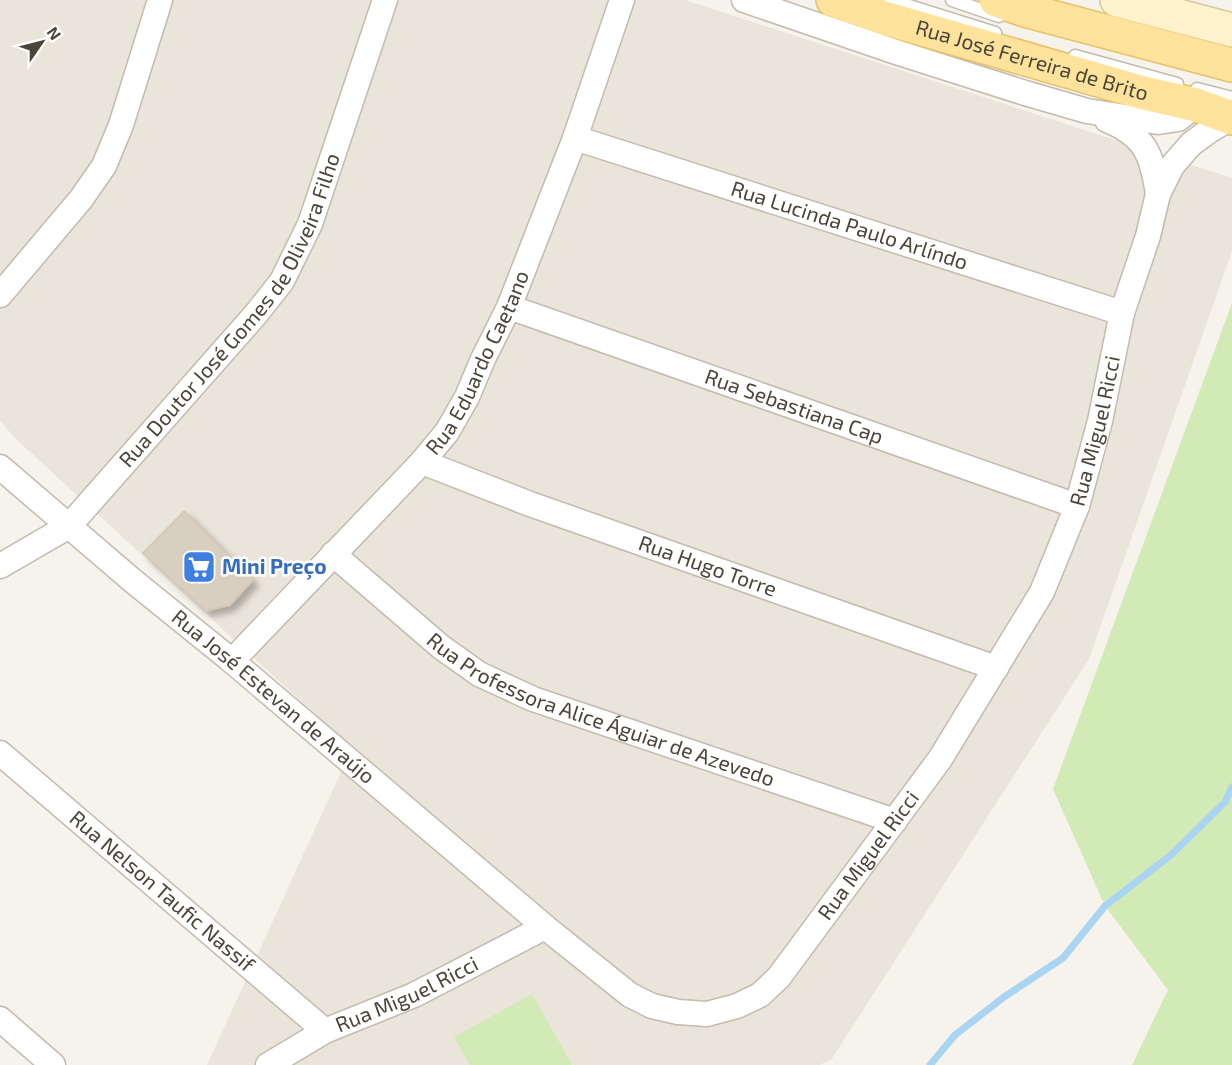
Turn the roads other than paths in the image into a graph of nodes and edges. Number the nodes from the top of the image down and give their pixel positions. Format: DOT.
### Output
graph roads {
  1 [pos="160,0"];
  2 [pos="385,0"];
  3 [pos="622,0"];
  4 [pos="744,0"];
  5 [pos="833,0"];
  6 [pos="890,0"];
  7 [pos="951,0"];
  8 [pos="1117,0"];
  9 [pos="1002,10"];
  10 [pos="1232,30"];
  11 [pos="1007,37"];
  12 [pos="1063,53"];
  13 [pos="1232,64"];
  14 [pos="1196,105"];
  15 [pos="1087,111"];
  16 [pos="1232,111"];
  17 [pos="575,138"];
  18 [pos="1158,194"];
  19 [pos="0,295"];
  20 [pos="509,307"];
  21 [pos="1122,313"];
  22 [pos="422,462"];
  23 [pos="0,467"];
  24 [pos="1077,506"];
  25 [pos="69,526"];
  26 [pos="333,554"];
  27 [pos="0,566"];
  28 [pos="232,661"];
  29 [pos="996,668"];
  30 [pos="0,753"];
  31 [pos="895,821"];
  32 [pos="545,927"];
  33 [pos="0,1019"];
  34 [pos="325,1031"];
  35 [pos="52,1065"];
  36 [pos="268,1065"];
  1 -- 19 [label="street"];
  2 -- 25 [label="street, Rua Doutor José Gomes de Oliveira Filho"];
  3 -- 17 [label="street, Rua Eduardo Caetano"];
  4 -- 15 [label="street"];
  5 -- 14 [label="main road, Rua José Ferreira de Brito"];
  6 -- 11 [label="lane"];
  7 -- 9 [label="lane"];
  8 -- 10 [label="street"];
  9 -- 13 [label="main road"];
  12 -- 16 [label="lane"];
  14 -- 15 [label="street"];
  14 -- 16 [label="main road, Rua José Ferreira de Brito"];
  15 -- 18 [label="street, Rua Miguel Ricci"];
  16 -- 18 [label="street, Rua Miguel Ricci"];
  17 -- 20 [label="street, Rua Eduardo Caetano"];
  17 -- 21 [label="street, Rua Lucinda Paulo Arlíndo"];
  18 -- 21 [label="street, Rua Miguel Ricci"];
  20 -- 22 [label="street, Rua Eduardo Caetano"];
  20 -- 24 [label="street, Rua Sebastiana Cap"];
  21 -- 24 [label="street, Rua Miguel Ricci"];
  22 -- 26 [label="street, Rua Eduardo Caetano"];
  22 -- 29 [label="street, Rua Hugo Torre"];
  23 -- 25 [label="street, Rua José Estevan de Araújo"];
  24 -- 29 [label="street, Rua Miguel Ricci"];
  25 -- 27 [label="street, Rua Doutor José Gomes de Oliveira Filho"];
  25 -- 28 [label="street, Rua José Estevan de Araújo"];
  26 -- 28 [label="street, Rua Eduardo Caetano"];
  26 -- 31 [label="street, Rua Professora Alice Águiar de Azevedo"];
  28 -- 32 [label="street, Rua José Estevan de Araújo"];
  29 -- 31 [label="street, Rua Miguel Ricci"];
  30 -- 34 [label="street, Rua Nelson Taufic Nassif"];
  31 -- 32 [label="street, Rua Miguel Ricci"];
  32 -- 34 [label="street, Rua Miguel Ricci"];
  33 -- 35 [label="street"];
  34 -- 36 [label="street, Rua Miguel Ricci"];
}
